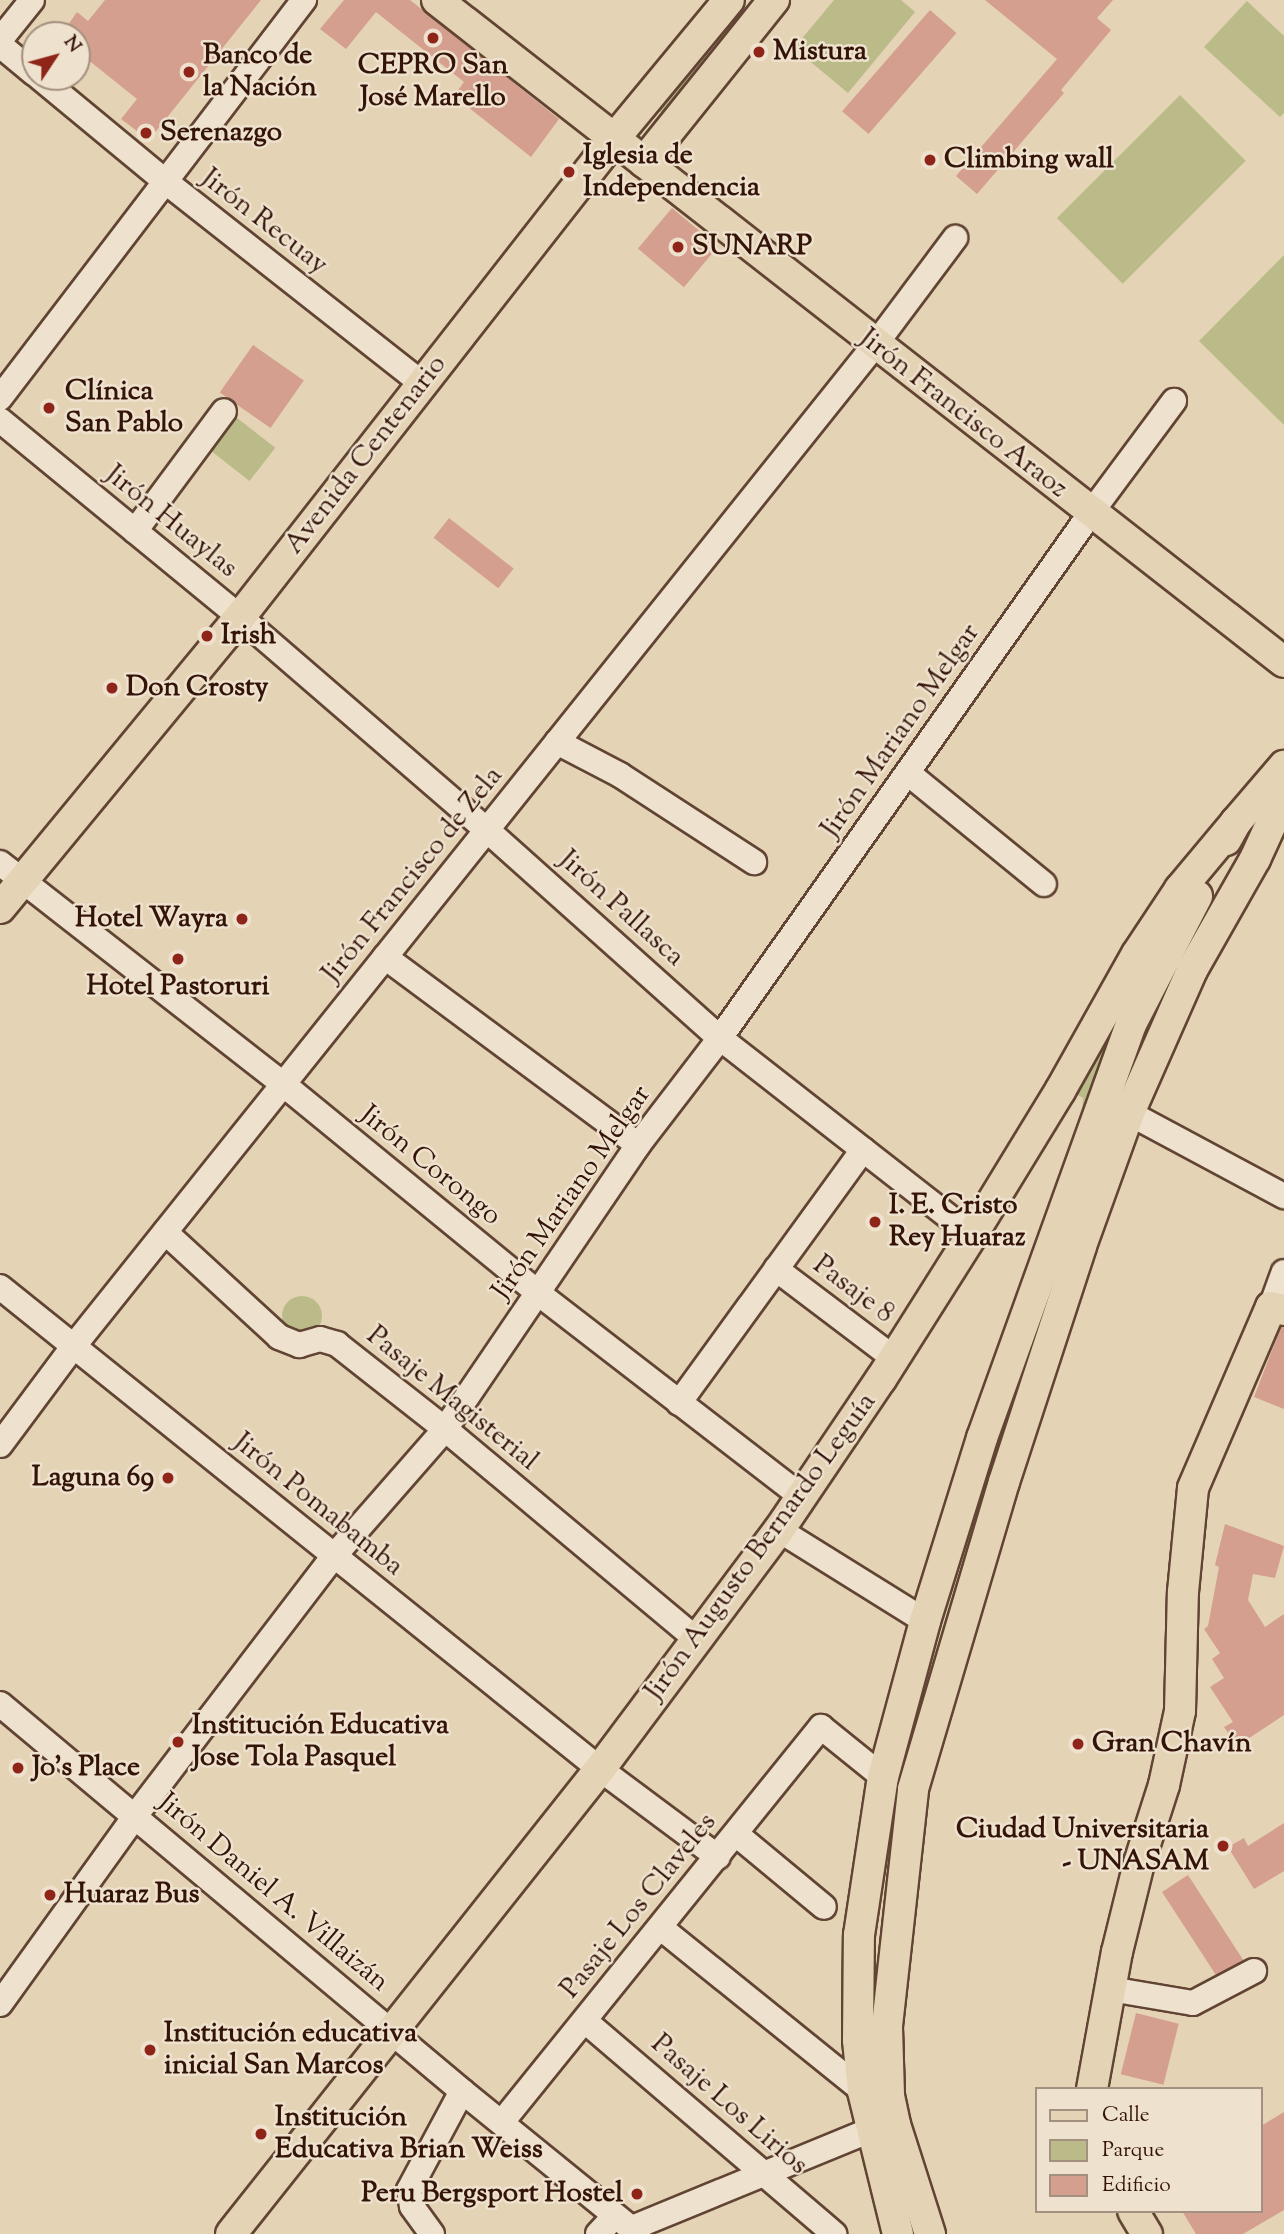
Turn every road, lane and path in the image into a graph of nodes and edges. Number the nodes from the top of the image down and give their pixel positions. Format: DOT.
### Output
graph roads {
  1 [pos="32,0"];
  2 [pos="304,0"];
  3 [pos="437,0"];
  4 [pos="729,0"];
  5 [pos="774,0"];
  6 [pos="0,43"];
  7 [pos="21,61"];
  8 [pos="56,91"];
  9 [pos="614,139"];
  10 [pos="643,162"];
  11 [pos="166,182"];
  12 [pos="956,238"];
  13 [pos="875,345"];
  14 [pos="423,384"];
  15 [pos="0,398"];
  16 [pos="1174,401"];
  17 [pos="224,411"];
  18 [pos="0,420"];
  19 [pos="1090,513"];
  20 [pos="135,531"];
  21 [pos="240,617"];
  22 [pos="1284,663"];
  23 [pos="557,741"];
  24 [pos="1284,766"];
  25 [pos="909,774"];
  26 [pos="1283,797"];
  27 [pos="1236,822"];
  28 [pos="487,830"];
  29 [pos="754,862"];
  30 [pos="11,872"];
  31 [pos="1044,884"];
  32 [pos="0,908"];
  33 [pos="385,957"];
  34 [pos="720,1038"];
  35 [pos="283,1084"];
  36 [pos="1129,1114"];
  37 [pos="638,1145"];
  38 [pos="863,1150"];
  39 [pos="1284,1196"];
  40 [pos="165,1232"];
  41 [pos="972,1235"];
  42 [pos="776,1269"];
  43 [pos="1284,1272"];
  44 [pos="0,1287"];
  45 [pos="538,1293"];
  46 [pos="1278,1309"];
  47 [pos="73,1347"];
  48 [pos="895,1359"];
  49 [pos="679,1403"];
  50 [pos="445,1429"];
  51 [pos="0,1445"];
  52 [pos="802,1497"];
  53 [pos="779,1530"];
  54 [pos="334,1556"];
  55 [pos="925,1621"];
  56 [pos="695,1638"];
  57 [pos="0,1704"];
  58 [pos="600,1769"];
  59 [pos="883,1777"];
  60 [pos="135,1816"];
  61 [pos="736,1834"];
  62 [pos="718,1857"];
  63 [pos="824,1907"];
  64 [pos="661,1928"];
  65 [pos="1254,1970"];
  66 [pos="1110,1989"];
  67 [pos="0,2004"];
  68 [pos="585,2021"];
  69 [pos="393,2032"];
  70 [pos="1092,2087"];
  71 [pos="462,2091"];
  72 [pos="876,2093"];
  73 [pos="502,2122"];
  74 [pos="884,2127"];
  75 [pos="762,2174"];
  76 [pos="1134,2213"];
  77 [pos="628,2226"];
  78 [pos="231,2234"];
  79 [pos="432,2234"];
  80 [pos="598,2234"];
  81 [pos="832,2234"];
  82 [pos="898,2234"];
  83 [pos="930,2234"];
  84 [pos="1147,2234"];
  1 -- 6 [label="street"];
  2 -- 11 [label="street"];
  3 -- 9 [label="main road, Jirón Francisco Araoz"];
  4 -- 9 [label="main road, Avenida Centenario"];
  5 -- 10 [label="main road"];
  6 -- 7 [label="street, Jirón Recuay"];
  8 -- 11 [label="street, Jirón Recuay"];
  9 -- 10 [label="main road, Jirón Francisco Araoz"];
  9 -- 14 [label="main road, Avenida Centenario"];
  10 -- 13 [label="main road, Jirón Francisco Araoz"];
  11 -- 14 [label="street, Jirón Recuay"];
  11 -- 15 [label="street"];
  12 -- 13 [label="street, Jirón Francisco de Zela"];
  13 -- 19 [label="main road, Jirón Francisco Araoz"];
  13 -- 23 [label="street, Jirón Francisco de Zela"];
  14 -- 21 [label="main road, Avenida Centenario"];
  16 -- 19 [label="street, Jirón Mariano Melgar"];
  17 -- 20 [label="street"];
  18 -- 20 [label="street, Jirón Huaylas"];
  19 -- 22 [label="main road, Jirón Francisco Araoz"];
  19 -- 25 [label="street, Jirón Mariano Melgar"];
  20 -- 21 [label="street, Jirón Huaylas"];
  21 -- 28 [label="street, Jirón Pallasca"];
  21 -- 30 [label="main road, Avenida Centenario"];
  23 -- 28 [label="street, Jirón Francisco de Zela"];
  23 -- 29 [label="street"];
  24 -- 27 [label="main road"];
  25 -- 31 [label="street"];
  25 -- 34 [label="street, Jirón Mariano Melgar"];
  26 -- 36 [label="main road"];
  27 -- 41 [label="main road, Jirón Augusto Bernardo Leguía"];
  27 -- 55 [label="main road"];
  28 -- 33 [label="street, Jirón Francisco de Zela"];
  28 -- 34 [label="street, Jirón Pallasca"];
  30 -- 32 [label="main road, Avenida Centenario"];
  30 -- 35 [label="street, Jirón Corongo"];
  33 -- 35 [label="street, Jirón Francisco de Zela"];
  33 -- 37 [label="street"];
  34 -- 37 [label="street, Jirón Mariano Melgar"];
  34 -- 38 [label="street, Jirón Pallasca"];
  35 -- 40 [label="street, Jirón Francisco de Zela"];
  35 -- 45 [label="street, Jirón Corongo"];
  36 -- 39 [label="street"];
  36 -- 72 [label="main road"];
  37 -- 45 [label="street, Jirón Mariano Melgar"];
  38 -- 41 [label="street, Jirón Pallasca"];
  38 -- 42 [label="street"];
  40 -- 47 [label="street, Jirón Francisco de Zela"];
  40 -- 50 [label="street, Pasaje Magisterial"];
  41 -- 48 [label="main road, Jirón Augusto Bernardo Leguía"];
  42 -- 48 [label="street, Pasaje 8"];
  42 -- 49 [label="street"];
  43 -- 46 [label="street"];
  44 -- 47 [label="street, Jirón Pomabamba"];
  45 -- 49 [label="street, Jirón Corongo"];
  45 -- 50 [label="street, Jirón Mariano Melgar"];
  46 -- 66 [label="main road"];
  47 -- 51 [label="street, Jirón Francisco de Zela"];
  47 -- 54 [label="street, Jirón Pomabamba"];
  48 -- 52 [label="main road, Jirón Augusto Bernardo Leguía"];
  49 -- 52 [label="street, Jirón Corongo"];
  50 -- 54 [label="street, Jirón Mariano Melgar"];
  50 -- 56 [label="street, Pasaje Magisterial"];
  52 -- 53 [label="main road, Jirón Augusto Bernardo Leguía"];
  53 -- 55 [label="street"];
  53 -- 56 [label="main road, Jirón Augusto Bernardo Leguía"];
  54 -- 58 [label="street, Jirón Pomabamba"];
  54 -- 60 [label="street, Jirón Mariano Melgar"];
  55 -- 59 [label="main road"];
  56 -- 58 [label="main road, Jirón Augusto Bernardo Leguía"];
  57 -- 60 [label="street, Jirón Daniel A. Villaizán"];
  58 -- 62 [label="street, Jirón Pomabamba"];
  58 -- 69 [label="main road, Jirón Augusto Bernardo Leguía"];
  59 -- 61 [label="street, Pasaje Los Claveles"];
  59 -- 72 [label="main road"];
  60 -- 67 [label="street, Jirón Mariano Melgar"];
  60 -- 69 [label="street, Jirón Daniel A. Villaizán"];
  61 -- 62 [label="street, Pasaje Los Claveles"];
  61 -- 63 [label="street"];
  62 -- 64 [label="street, Pasaje Los Claveles"];
  64 -- 68 [label="street, Pasaje Los Claveles"];
  64 -- 72 [label="street"];
  65 -- 66 [label="street"];
  66 -- 70 [label="main road"];
  68 -- 73 [label="street, Pasaje Los Claveles"];
  68 -- 75 [label="street, Pasaje Los Lirios"];
  69 -- 71 [label="street, Jirón Daniel A. Villaizán"];
  69 -- 78 [label="main road, Jirón Augusto Bernardo Leguía"];
  71 -- 73 [label="street, Jirón Daniel A. Villaizán"];
  71 -- 79 [label="street"];
  72 -- 74 [label="main road"];
  73 -- 77 [label="street, Jirón Daniel A. Villaizán"];
  74 -- 75 [label="street"];
  74 -- 82 [label="main road"];
  74 -- 83 [label="main road"];
  75 -- 77 [label="street"];
  75 -- 81 [label="street, Pasaje Los Lirios"];
  76 -- 84 [label="main road"];
  77 -- 80 [label="street"];
}
